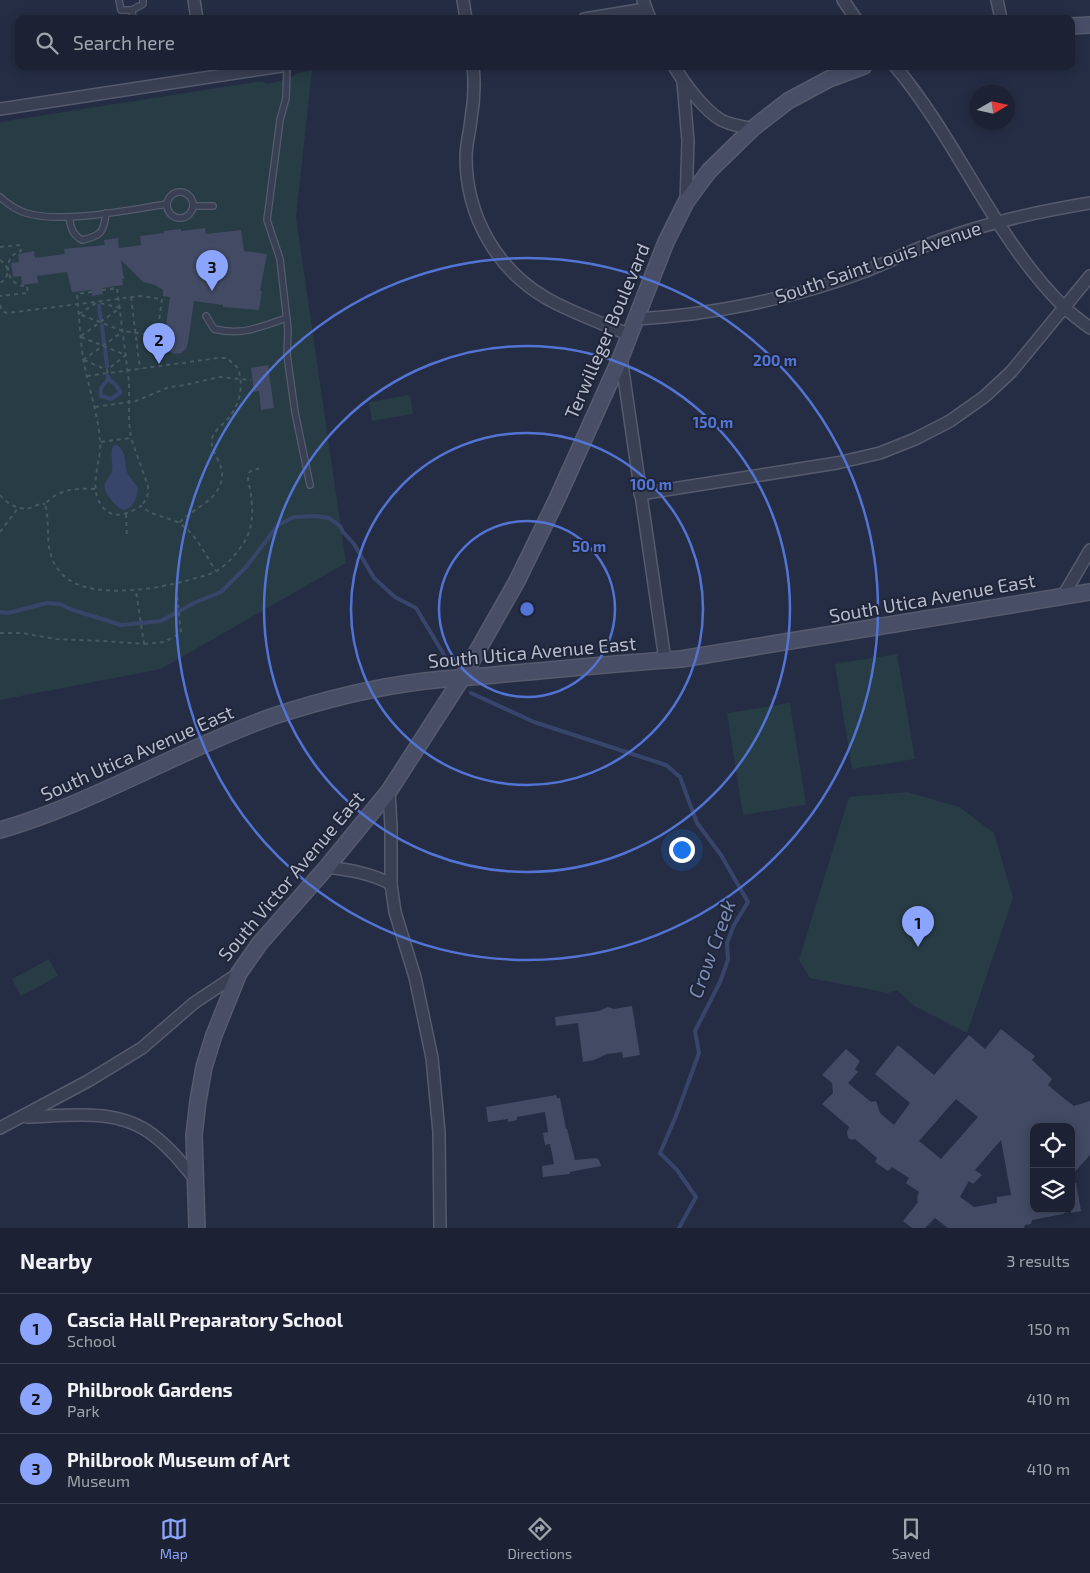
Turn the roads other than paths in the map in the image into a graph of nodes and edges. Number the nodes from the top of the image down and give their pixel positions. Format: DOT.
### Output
graph roads {
  1 [pos="119,0"];
  2 [pos="143,0"];
  3 [pos="194,0"];
  4 [pos="463,0"];
  5 [pos="843,0"];
  6 [pos="997,0"];
  7 [pos="646,9"];
  8 [pos="132,10"];
  9 [pos="133,15"];
  10 [pos="196,15"];
  11 [pos="465,15"];
  12 [pos="609,15"];
  13 [pos="853,15"];
  14 [pos="999,15"];
  15 [pos="1090,25"];
  16 [pos="1075,26"];
  17 [pos="231,70"];
  18 [pos="287,70"];
  19 [pos="473,70"];
  20 [pos="676,70"];
  21 [pos="853,70"];
  22 [pos="898,70"];
  23 [pos="205,72"];
  24 [pos="683,82"];
  25 [pos="0,109"];
  26 [pos="752,129"];
  27 [pos="0,197"];
  28 [pos="686,202"];
  29 [pos="1090,203"];
  30 [pos="167,204"];
  31 [pos="193,206"];
  32 [pos="213,206"];
  33 [pos="106,213"];
  34 [pos="69,217"];
  35 [pos="998,223"];
  36 [pos="1090,276"];
  37 [pos="1064,306"];
  38 [pos="206,316"];
  39 [pos="287,318"];
  40 [pos="636,320"];
  41 [pos="1090,328"];
  42 [pos="630,335"];
  43 [pos="621,357"];
  44 [pos="310,485"];
  45 [pos="640,494"];
  46 [pos="1090,550"];
  47 [pos="1090,592"];
  48 [pos="1064,596"];
  49 [pos="665,660"];
  50 [pos="462,678"];
  51 [pos="388,791"];
  52 [pos="0,830"];
  53 [pos="327,867"];
  54 [pos="391,884"];
  55 [pos="239,973"];
  56 [pos="22,1118"];
  57 [pos="0,1128"];
  58 [pos="196,1179"];
  59 [pos="197,1228"];
  60 [pos="440,1228"];
  1 -- 8 [label="lane"];
  2 -- 8 [label="lane"];
  3 -- 10 [label="street"];
  4 -- 11 [label="street"];
  5 -- 13 [label="street"];
  6 -- 14 [label="street"];
  7 -- 12 [label="street"];
  8 -- 9 [label="lane"];
  15 -- 16 [label="street"];
  17 -- 23 [label="street"];
  18 -- 39 [label="lane"];
  19 -- 42 [label="street"];
  20 -- 24 [label="street"];
  21 -- 26 [label="street, Terwilleger Boulevard"];
  22 -- 35 [label="street"];
  23 -- 25 [label="street"];
  24 -- 26 [label="street"];
  24 -- 28 [label="street"];
  26 -- 28 [label="street, Terwilleger Boulevard"];
  27 -- 34 [label="lane"];
  28 -- 40 [label="street, Terwilleger Boulevard"];
  29 -- 35 [label="street, South Saint Louis Avenue"];
  30 -- 31 [label="lane"];
  30 -- 31 [label="lane"];
  30 -- 33 [label="lane"];
  31 -- 32 [label="lane"];
  33 -- 34 [label="lane"];
  33 -- 34 [label="lane"];
  35 -- 37 [label="street"];
  35 -- 40 [label="street, South Saint Louis Avenue"];
  36 -- 37 [label="street"];
  37 -- 41 [label="street"];
  37 -- 45 [label="street"];
  38 -- 39 [label="lane"];
  39 -- 44 [label="lane"];
  40 -- 42 [label="street, Terwilleger Boulevard"];
  42 -- 43 [label="street, Terwilleger Boulevard"];
  43 -- 45 [label="street"];
  43 -- 50 [label="street, Terwilleger Boulevard"];
  45 -- 49 [label="street"];
  46 -- 48 [label="street"];
  47 -- 48 [label="street, South Utica Avenue East"];
  48 -- 49 [label="street, South Utica Avenue East"];
  49 -- 50 [label="street, South Utica Avenue East"];
  50 -- 51 [label="street, Terwilleger Boulevard"];
  50 -- 52 [label="street, South Utica Avenue East"];
  51 -- 53 [label="street, South Victor Avenue East"];
  51 -- 54 [label="street"];
  53 -- 54 [label="street"];
  53 -- 55 [label="street, South Victor Avenue East"];
  54 -- 60 [label="street"];
  55 -- 56 [label="street, South Victor Avenue East"];
  55 -- 58 [label="street"];
  56 -- 57 [label="street, South Victor Avenue East"];
  56 -- 58 [label="street, South Victor Avenue East"];
  58 -- 59 [label="street"];
}
